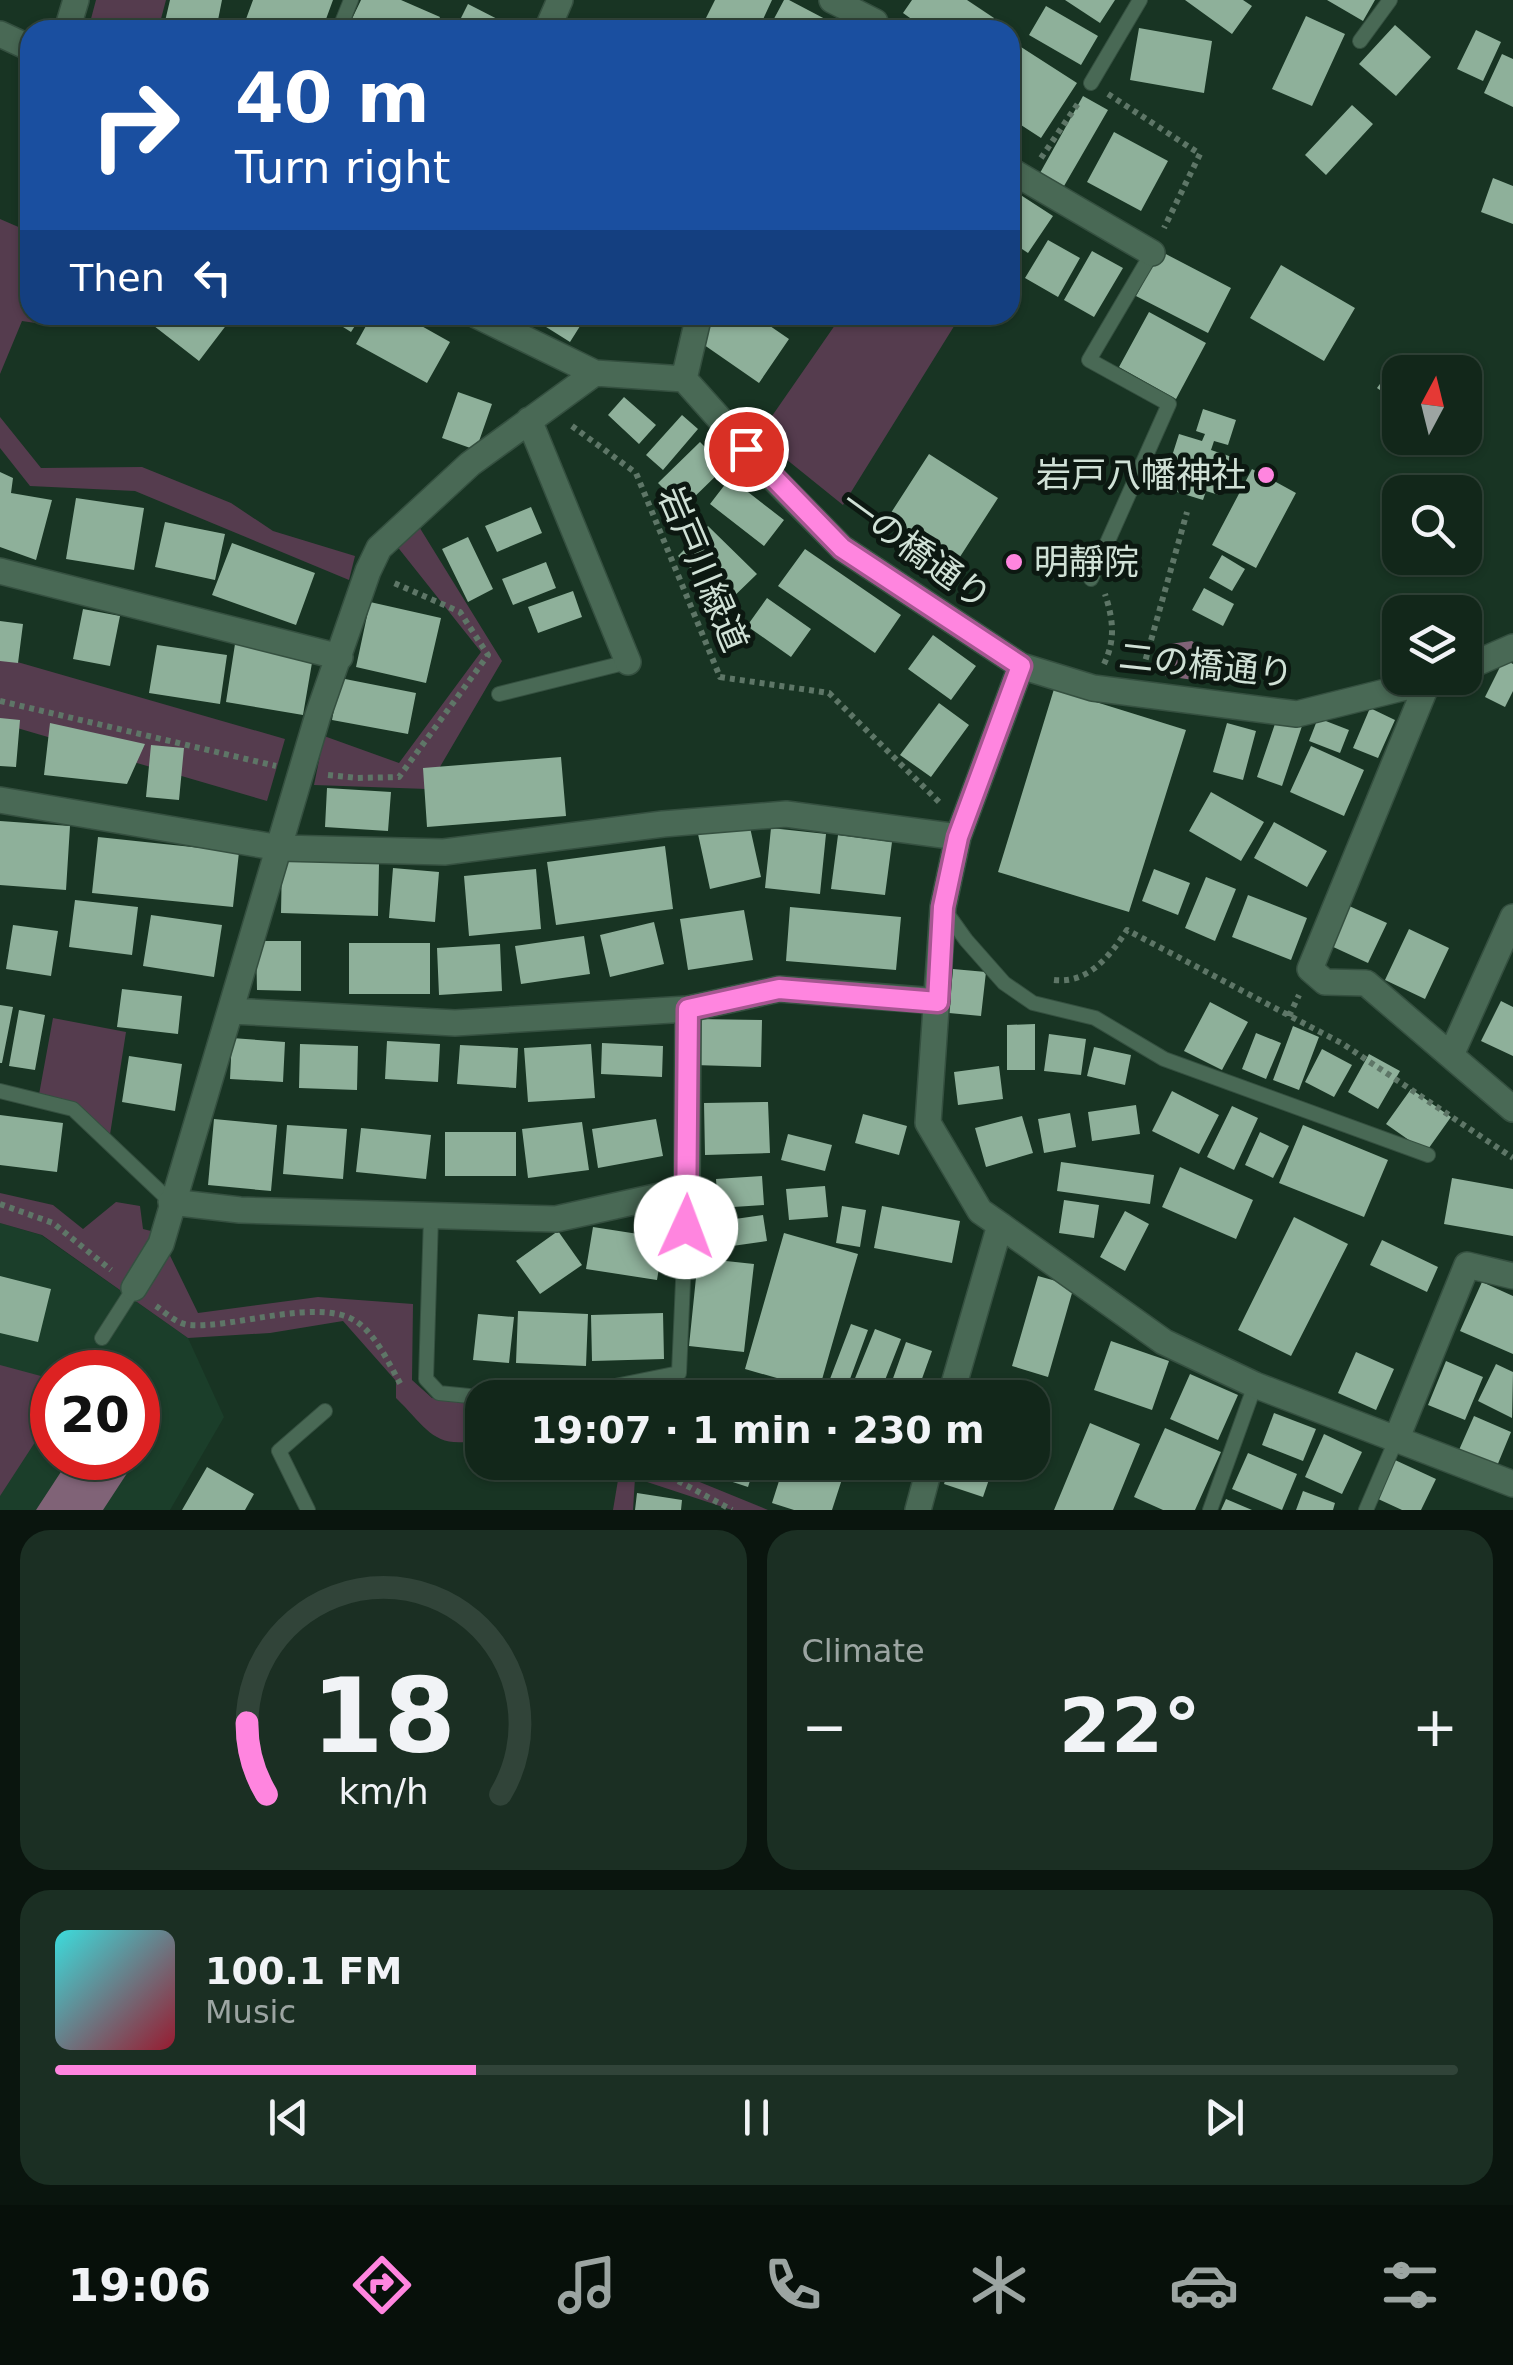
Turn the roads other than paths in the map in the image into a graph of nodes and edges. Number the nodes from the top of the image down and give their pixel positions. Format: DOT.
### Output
graph roads {
  1 [pos="832,0"];
  2 [pos="1140,0"];
  3 [pos="1390,0"];
  4 [pos="877,17"];
  5 [pos="1360,42"];
  6 [pos="1092,83"];
  7 [pos="1020,176"];
  8 [pos="1152,253"];
  9 [pos="496,325"];
  10 [pos="696,325"];
  11 [pos="594,374"];
  12 [pos="684,379"];
  13 [pos="537,414"];
  14 [pos="0,571"];
  15 [pos="1091,579"];
  16 [pos="1513,647"];
  17 [pos="340,657"];
  18 [pos="1482,661"];
  19 [pos="628,662"];
  20 [pos="1021,666"];
  21 [pos="1382,693"];
  22 [pos="499,694"];
  23 [pos="1428,695"];
  24 [pos="0,800"];
  25 [pos="961,831"];
  26 [pos="280,848"];
  27 [pos="943,907"];
  28 [pos="1513,918"];
  29 [pos="938,1002"];
  30 [pos="688,1009"];
  31 [pos="231,1011"];
  32 [pos="1451,1054"];
  33 [pos="0,1091"];
  34 [pos="1513,1109"];
  35 [pos="1428,1155"];
  36 [pos="687,1190"];
  37 [pos="171,1202"];
  38 [pos="431,1217"];
  39 [pos="1000,1225"];
  40 [pos="1513,1276"];
  41 [pos="134,1288"];
  42 [pos="102,1338"];
  43 [pos="648,1380"];
  44 [pos="955,1380"];
  45 [pos="1255,1385"];
  46 [pos="465,1396"];
  47 [pos="325,1411"];
  48 [pos="1396,1440"];
  49 [pos="927,1480"];
  50 [pos="1513,1484"];
  51 [pos="308,1510"];
  52 [pos="918,1510"];
  53 [pos="1210,1510"];
  54 [pos="1366,1510"];
  1 -- 4 [label="street"];
  2 -- 6 [label="lane"];
  3 -- 5 [label="lane"];
  7 -- 8 [label="street"];
  8 -- 15 [label="lane"];
  9 -- 11 [label="street"];
  10 -- 12 [label="street"];
  11 -- 12 [label="street"];
  11 -- 13 [label="street"];
  12 -- 20 [label="street, 一の橋通り"];
  13 -- 17 [label="street"];
  13 -- 19 [label="street"];
  14 -- 17 [label="street"];
  16 -- 18 [label="street"];
  17 -- 26 [label="street"];
  19 -- 22 [label="lane"];
  20 -- 21 [label="street, 二の橋通り"];
  20 -- 25 [label="street"];
  23 -- 32 [label="street"];
  24 -- 26 [label="street"];
  25 -- 26 [label="street"];
  25 -- 27 [label="street"];
  26 -- 31 [label="street"];
  27 -- 29 [label="street"];
  27 -- 35 [label="lane"];
  28 -- 32 [label="street"];
  29 -- 30 [label="street"];
  29 -- 39 [label="street"];
  30 -- 31 [label="street"];
  30 -- 36 [label="street"];
  31 -- 37 [label="street"];
  32 -- 34 [label="street"];
  33 -- 37 [label="lane"];
  36 -- 38 [label="street"];
  36 -- 43 [label="lane"];
  37 -- 38 [label="street"];
  37 -- 41 [label="street"];
  38 -- 46 [label="lane"];
  39 -- 44 [label="street"];
  39 -- 45 [label="street"];
  40 -- 48 [label="street"];
  41 -- 42 [label="lane"];
  45 -- 48 [label="street"];
  45 -- 53 [label="lane"];
  47 -- 51 [label="lane"];
  48 -- 50 [label="street"];
  48 -- 54 [label="lane"];
  49 -- 52 [label="street"];
}
